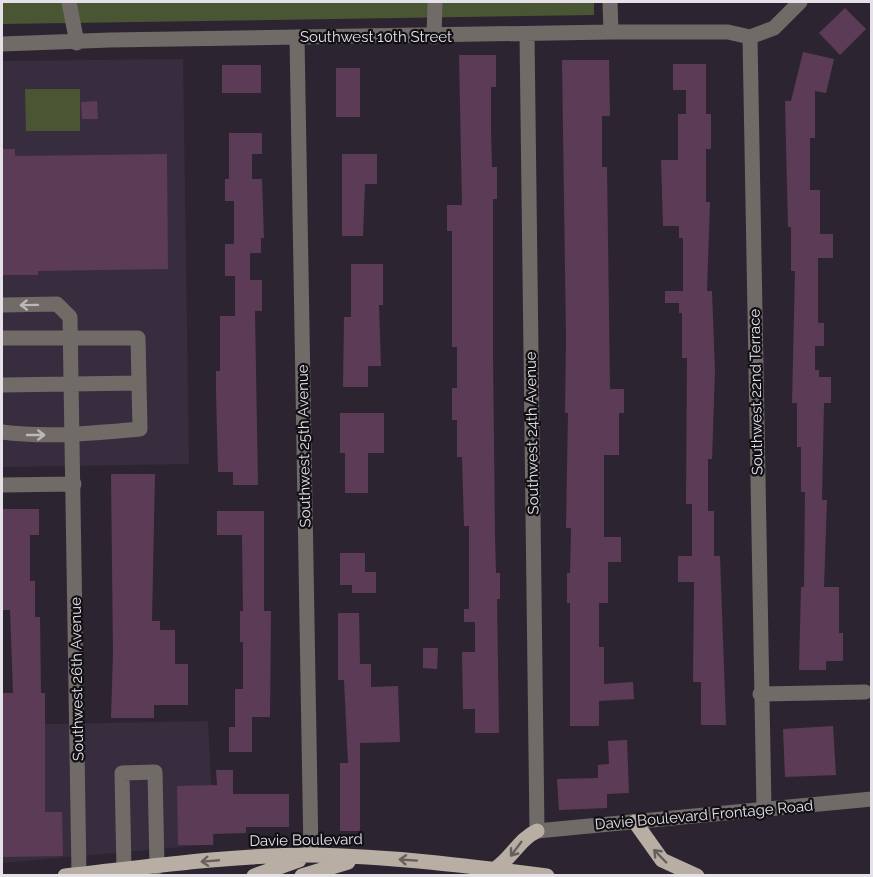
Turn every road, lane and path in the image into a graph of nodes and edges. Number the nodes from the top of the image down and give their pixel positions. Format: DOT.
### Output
graph roads {
  1 [pos="69,2"];
  2 [pos="435,2"];
  3 [pos="610,2"];
  4 [pos="800,2"];
  5 [pos="611,32"];
  6 [pos="527,34"];
  7 [pos="297,37"];
  8 [pos="434,37"];
  9 [pos="750,37"];
  10 [pos="77,43"];
  11 [pos="2,44"];
  12 [pos="2,305"];
  13 [pos="70,338"];
  14 [pos="2,339"];
  15 [pos="71,383"];
  16 [pos="139,383"];
  17 [pos="2,385"];
  18 [pos="2,432"];
  19 [pos="71,435"];
  20 [pos="74,484"];
  21 [pos="2,485"];
  22 [pos="865,692"];
  23 [pos="760,694"];
  24 [pos="872,799"];
  25 [pos="764,809"];
  26 [pos="635,822"];
  27 [pos="537,831"];
  28 [pos="311,855"];
  29 [pos="372,857"];
  30 [pos="157,867"];
  31 [pos="495,869"];
  32 [pos="124,870"];
  33 [pos="72,875"];
  34 [pos="254,876"];
  35 [pos="302,876"];
  36 [pos="547,876"];
  37 [pos="697,876"];
  1 -- 10 [label="street"];
  2 -- 8 [label="street"];
  3 -- 5 [label="street"];
  4 -- 9 [label="street"];
  5 -- 6 [label="street, Southwest 10th Street"];
  5 -- 9 [label="street, Southwest 10th Street"];
  6 -- 8 [label="street, Southwest 10th Street"];
  6 -- 27 [label="street, Southwest 24th Avenue"];
  7 -- 8 [label="street, Southwest 10th Street"];
  7 -- 10 [label="street, Southwest 10th Street"];
  7 -- 28 [label="street, Southwest 25th Avenue"];
  9 -- 23 [label="street, Southwest 22nd Terrace"];
  10 -- 11 [label="street, Southwest 10th Street"];
  13 -- 12 [label="street, Southwest 26th Avenue, one-way"];
  13 -- 14 [label="street"];
  13 -- 15 [label="street, Southwest 26th Avenue"];
  13 -- 16 [label="street"];
  15 -- 16 [label="street"];
  15 -- 17 [label="street"];
  15 -- 19 [label="street, Southwest 26th Avenue"];
  16 -- 19 [label="street"];
  18 -- 19 [label="street, one-way"];
  19 -- 20 [label="street, Southwest 26th Avenue"];
  20 -- 21 [label="street"];
  20 -- 33 [label="street, Southwest 26th Avenue"];
  22 -- 23 [label="street"];
  23 -- 25 [label="street, Southwest 22nd Terrace"];
  24 -- 25 [label="street, Davie Boulevard Frontage Road"];
  25 -- 26 [label="street, Davie Boulevard Frontage Road"];
  26 -- 27 [label="street, Davie Boulevard Frontage Road"];
  37 -- 26 [label="main road, one-way"];
  27 -- 31 [label="main road, one-way"];
  28 -- 29 [label="main road, Davie Boulevard"];
  28 -- 30 [label="main road, Davie Boulevard, one-way"];
  28 -- 34 [label="main road"];
  31 -- 29 [label="main road, Davie Boulevard, one-way"];
  29 -- 35 [label="main road"];
  30 -- 32 [label="main road, Davie Boulevard"];
  30 -- 32 [label="street"];
  31 -- 36 [label="main road, Davie Boulevard"];
  32 -- 33 [label="main road, Davie Boulevard"];
}
